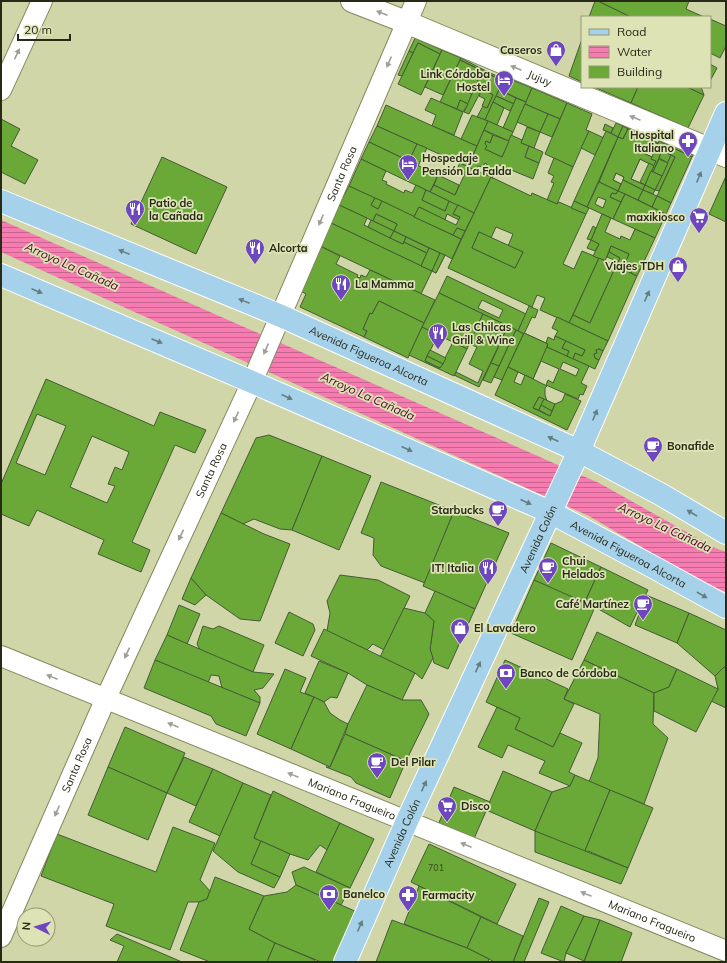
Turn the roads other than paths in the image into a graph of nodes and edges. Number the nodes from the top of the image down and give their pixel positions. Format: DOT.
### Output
graph roads {
  1 [pos="42,1"];
  2 [pos="352,1"];
  3 [pos="416,1"];
  4 [pos="406,22"];
  5 [pos="1,90"];
  6 [pos="726,113"];
  7 [pos="718,153"];
  8 [pos="1,201"];
  9 [pos="1,275"];
  10 [pos="280,316"];
  11 [pos="252,382"];
  12 [pos="579,451"];
  13 [pos="550,512"];
  14 [pos="726,533"];
  15 [pos="726,607"];
  16 [pos="1,656"];
  17 [pos="106,698"];
  18 [pos="407,821"];
  19 [pos="1,937"];
  20 [pos="726,951"];
  21 [pos="345,962"];
  5 -- 1 [label="street, one-way"];
  4 -- 2 [label="street, Jujuy, one-way"];
  3 -- 4 [label="street, Santa Rosa"];
  7 -- 4 [label="street, Jujuy, one-way"];
  4 -- 10 [label="street, Santa Rosa, one-way"];
  6 -- 7 [label="main road, Avenida Colón"];
  12 -- 7 [label="main road, Avenida Colón, one-way"];
  10 -- 8 [label="main road, Avenida Figueroa Alcorta, one-way"];
  9 -- 11 [label="main road, Avenida Figueroa Alcorta, one-way"];
  10 -- 11 [label="street, Santa Rosa, one-way"];
  12 -- 10 [label="main road, Avenida Figueroa Alcorta, one-way"];
  11 -- 13 [label="main road, Avenida Figueroa Alcorta, one-way"];
  11 -- 17 [label="street, Santa Rosa, one-way"];
  12 -- 13 [label="main road, Avenida Colón"];
  14 -- 12 [label="main road, Avenida Figueroa Alcorta, one-way"];
  13 -- 15 [label="main road, Avenida Figueroa Alcorta, one-way"];
  18 -- 13 [label="main road, Avenida Colón, one-way"];
  17 -- 16 [label="street, Mariano Fragueiro, one-way"];
  18 -- 17 [label="street, Mariano Fragueiro, one-way"];
  17 -- 19 [label="street, Santa Rosa, one-way"];
  20 -- 18 [label="street, Mariano Fragueiro, one-way"];
  21 -- 18 [label="main road, Avenida Colón, one-way"];
}
